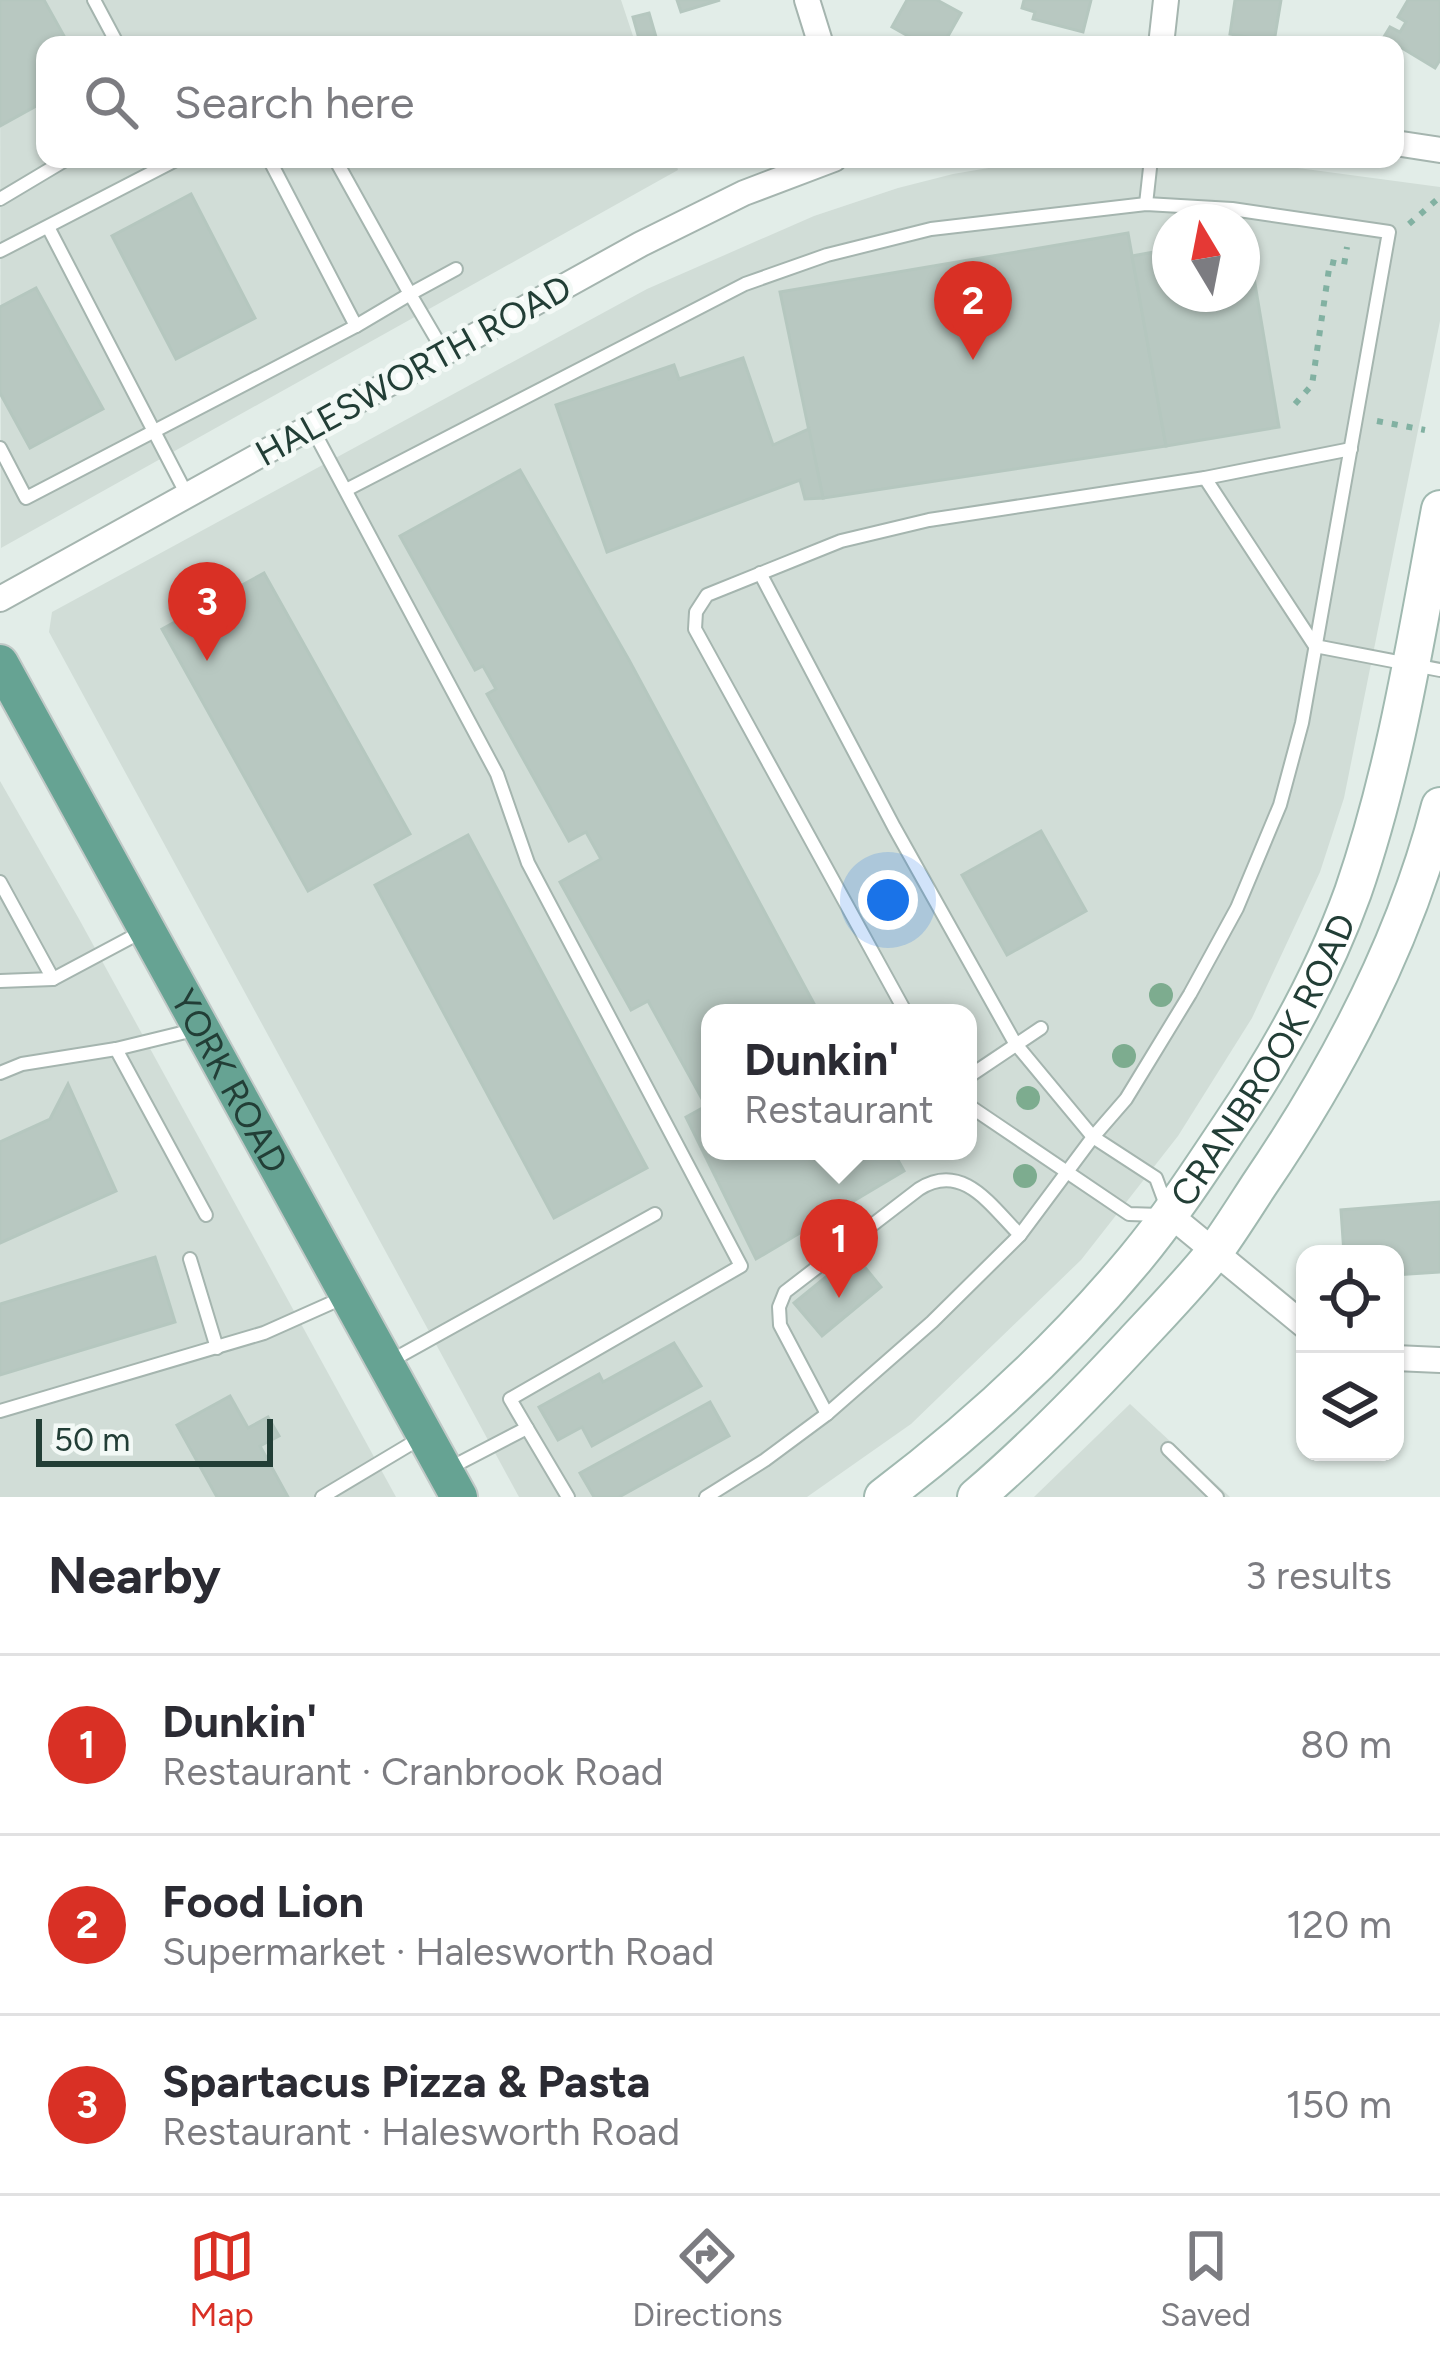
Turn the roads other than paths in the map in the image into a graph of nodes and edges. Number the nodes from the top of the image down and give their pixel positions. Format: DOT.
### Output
graph roads {
  1 [pos="94,0"];
  2 [pos="807,0"];
  3 [pos="1166,0"];
  4 [pos="113,36"];
  5 [pos="817,36"];
  6 [pos="1162,36"];
  7 [pos="1404,144"];
  8 [pos="1440,150"];
  9 [pos="52,168"];
  10 [pos="161,168"];
  11 [pos="274,168"];
  12 [pos="340,168"];
  13 [pos="810,168"];
  14 [pos="1149,168"];
  15 [pos="0,199"];
  16 [pos="1146,204"];
  17 [pos="48,227"];
  18 [pos="0,251"];
  19 [pos="456,268"];
  20 [pos="410,294"];
  21 [pos="356,326"];
  22 [pos="444,352"];
  23 [pos="311,426"];
  24 [pos="154,431"];
  25 [pos="0,448"];
  26 [pos="1351,449"];
  27 [pos="1205,478"];
  28 [pos="346,490"];
  29 [pos="187,495"];
  30 [pos="1440,509"];
  31 [pos="760,573"];
  32 [pos="0,599"];
  33 [pos="1316,646"];
  34 [pos="0,663"];
  35 [pos="1425,667"];
  36 [pos="1440,806"];
  37 [pos="0,882"];
  38 [pos="146,929"];
  39 [pos="53,980"];
  40 [pos="0,982"];
  41 [pos="901,1004"];
  42 [pos="201,1028"];
  43 [pos="1041,1028"];
  44 [pos="1015,1043"];
  45 [pos="116,1048"];
  46 [pos="977,1070"];
  47 [pos="0,1073"];
  48 [pos="977,1111"];
  49 [pos="1094,1136"];
  50 [pos="1067,1174"];
  51 [pos="655,1214"];
  52 [pos="206,1215"];
  53 [pos="1170,1215"];
  54 [pos="1020,1234"];
  55 [pos="1214,1253"];
  56 [pos="190,1258"];
  57 [pos="348,1296"];
  58 [pos="1296,1319"];
  59 [pos="217,1348"];
  60 [pos="1404,1358"];
  61 [pos="1440,1360"];
  62 [pos="386,1364"];
  63 [pos="0,1411"];
  64 [pos="827,1414"];
  65 [pos="527,1428"];
  66 [pos="426,1436"];
  67 [pos="1168,1449"];
  68 [pos="452,1489"];
  69 [pos="322,1497"];
  70 [pos="568,1497"];
  71 [pos="706,1497"];
  72 [pos="883,1497"];
  73 [pos="976,1497"];
  74 [pos="1217,1497"];
  1 -- 4 [label="lane"];
  2 -- 5 [label="street"];
  3 -- 6 [label="street"];
  7 -- 8 [label="street"];
  9 -- 15 [label="lane"];
  10 -- 17 [label="lane"];
  11 -- 21 [label="lane"];
  12 -- 20 [label="lane"];
  13 -- 22 [label="street, HALESWORTH ROAD"];
  14 -- 16 [label="lane"];
  16 -- 26 [label="lane"];
  16 -- 28 [label="lane"];
  17 -- 18 [label="lane"];
  17 -- 24 [label="lane"];
  19 -- 20 [label="lane"];
  20 -- 21 [label="lane"];
  20 -- 22 [label="lane"];
  21 -- 24 [label="lane"];
  22 -- 23 [label="street, HALESWORTH ROAD"];
  23 -- 28 [label="lane"];
  23 -- 29 [label="street, HALESWORTH ROAD"];
  24 -- 25 [label="lane"];
  24 -- 29 [label="lane"];
  26 -- 27 [label="lane"];
  26 -- 33 [label="lane"];
  27 -- 31 [label="lane"];
  27 -- 33 [label="lane"];
  28 -- 65 [label="lane"];
  29 -- 32 [label="street, HALESWORTH ROAD"];
  30 -- 35 [label="street, CRANBROOK ROAD"];
  31 -- 41 [label="lane"];
  31 -- 44 [label="lane"];
  33 -- 35 [label="lane"];
  33 -- 49 [label="lane"];
  34 -- 38 [label="main road, YORK ROAD"];
  35 -- 53 [label="street, CRANBROOK ROAD"];
  36 -- 55 [label="street, CRANBROOK ROAD"];
  37 -- 39 [label="lane"];
  38 -- 39 [label="lane"];
  38 -- 42 [label="main road, YORK ROAD"];
  39 -- 40 [label="lane"];
  42 -- 45 [label="lane"];
  42 -- 57 [label="main road, YORK ROAD"];
  43 -- 44 [label="lane"];
  44 -- 46 [label="lane"];
  44 -- 49 [label="lane"];
  45 -- 47 [label="lane"];
  45 -- 52 [label="lane"];
  48 -- 50 [label="lane"];
  49 -- 50 [label="lane"];
  49 -- 53 [label="lane"];
  50 -- 53 [label="lane"];
  50 -- 54 [label="lane"];
  51 -- 62 [label="lane"];
  53 -- 55 [label="street"];
  53 -- 72 [label="street, CRANBROOK ROAD"];
  54 -- 64 [label="lane"];
  54 -- 64 [label="lane"];
  55 -- 58 [label="street"];
  55 -- 73 [label="street, CRANBROOK ROAD"];
  56 -- 59 [label="lane"];
  57 -- 59 [label="lane"];
  57 -- 62 [label="main road, YORK ROAD"];
  59 -- 63 [label="lane"];
  60 -- 61 [label="street"];
  62 -- 66 [label="main road, YORK ROAD"];
  64 -- 71 [label="lane"];
  65 -- 68 [label="lane"];
  65 -- 70 [label="lane"];
  66 -- 68 [label="main road, YORK ROAD"];
  66 -- 69 [label="lane"];
  67 -- 74 [label="lane"];
}
